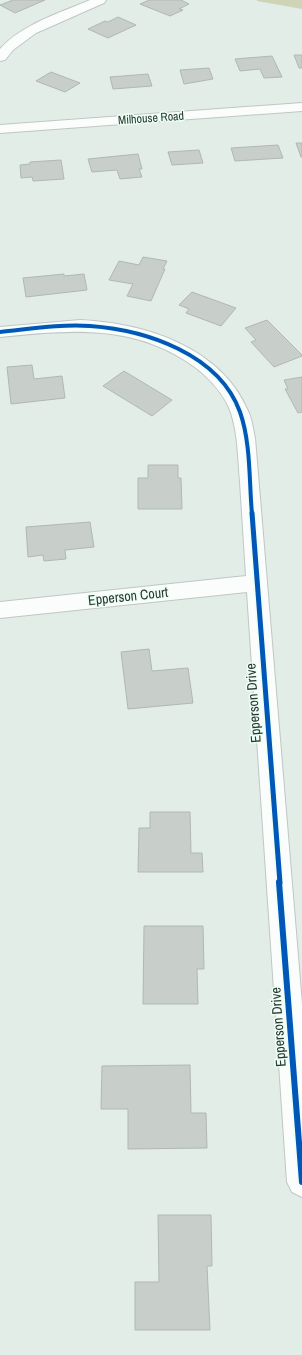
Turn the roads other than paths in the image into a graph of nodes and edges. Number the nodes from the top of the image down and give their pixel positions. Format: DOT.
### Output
graph roads {
  1 [pos="100,0"];
  2 [pos="0,57"];
  3 [pos="302,107"];
  4 [pos="0,125"];
  5 [pos="0,129"];
  6 [pos="0,332"];
  7 [pos="256,583"];
  8 [pos="0,610"];
  9 [pos="302,1182"];
  1 -- 2 [label="street"];
  3 -- 5 [label="street, Milhouse Road"];
  4 -- 5 [label="street"];
  6 -- 7 [label="street, Epperson Drive"];
  7 -- 8 [label="street, Epperson Court"];
  7 -- 9 [label="street, Epperson Drive"];
}
